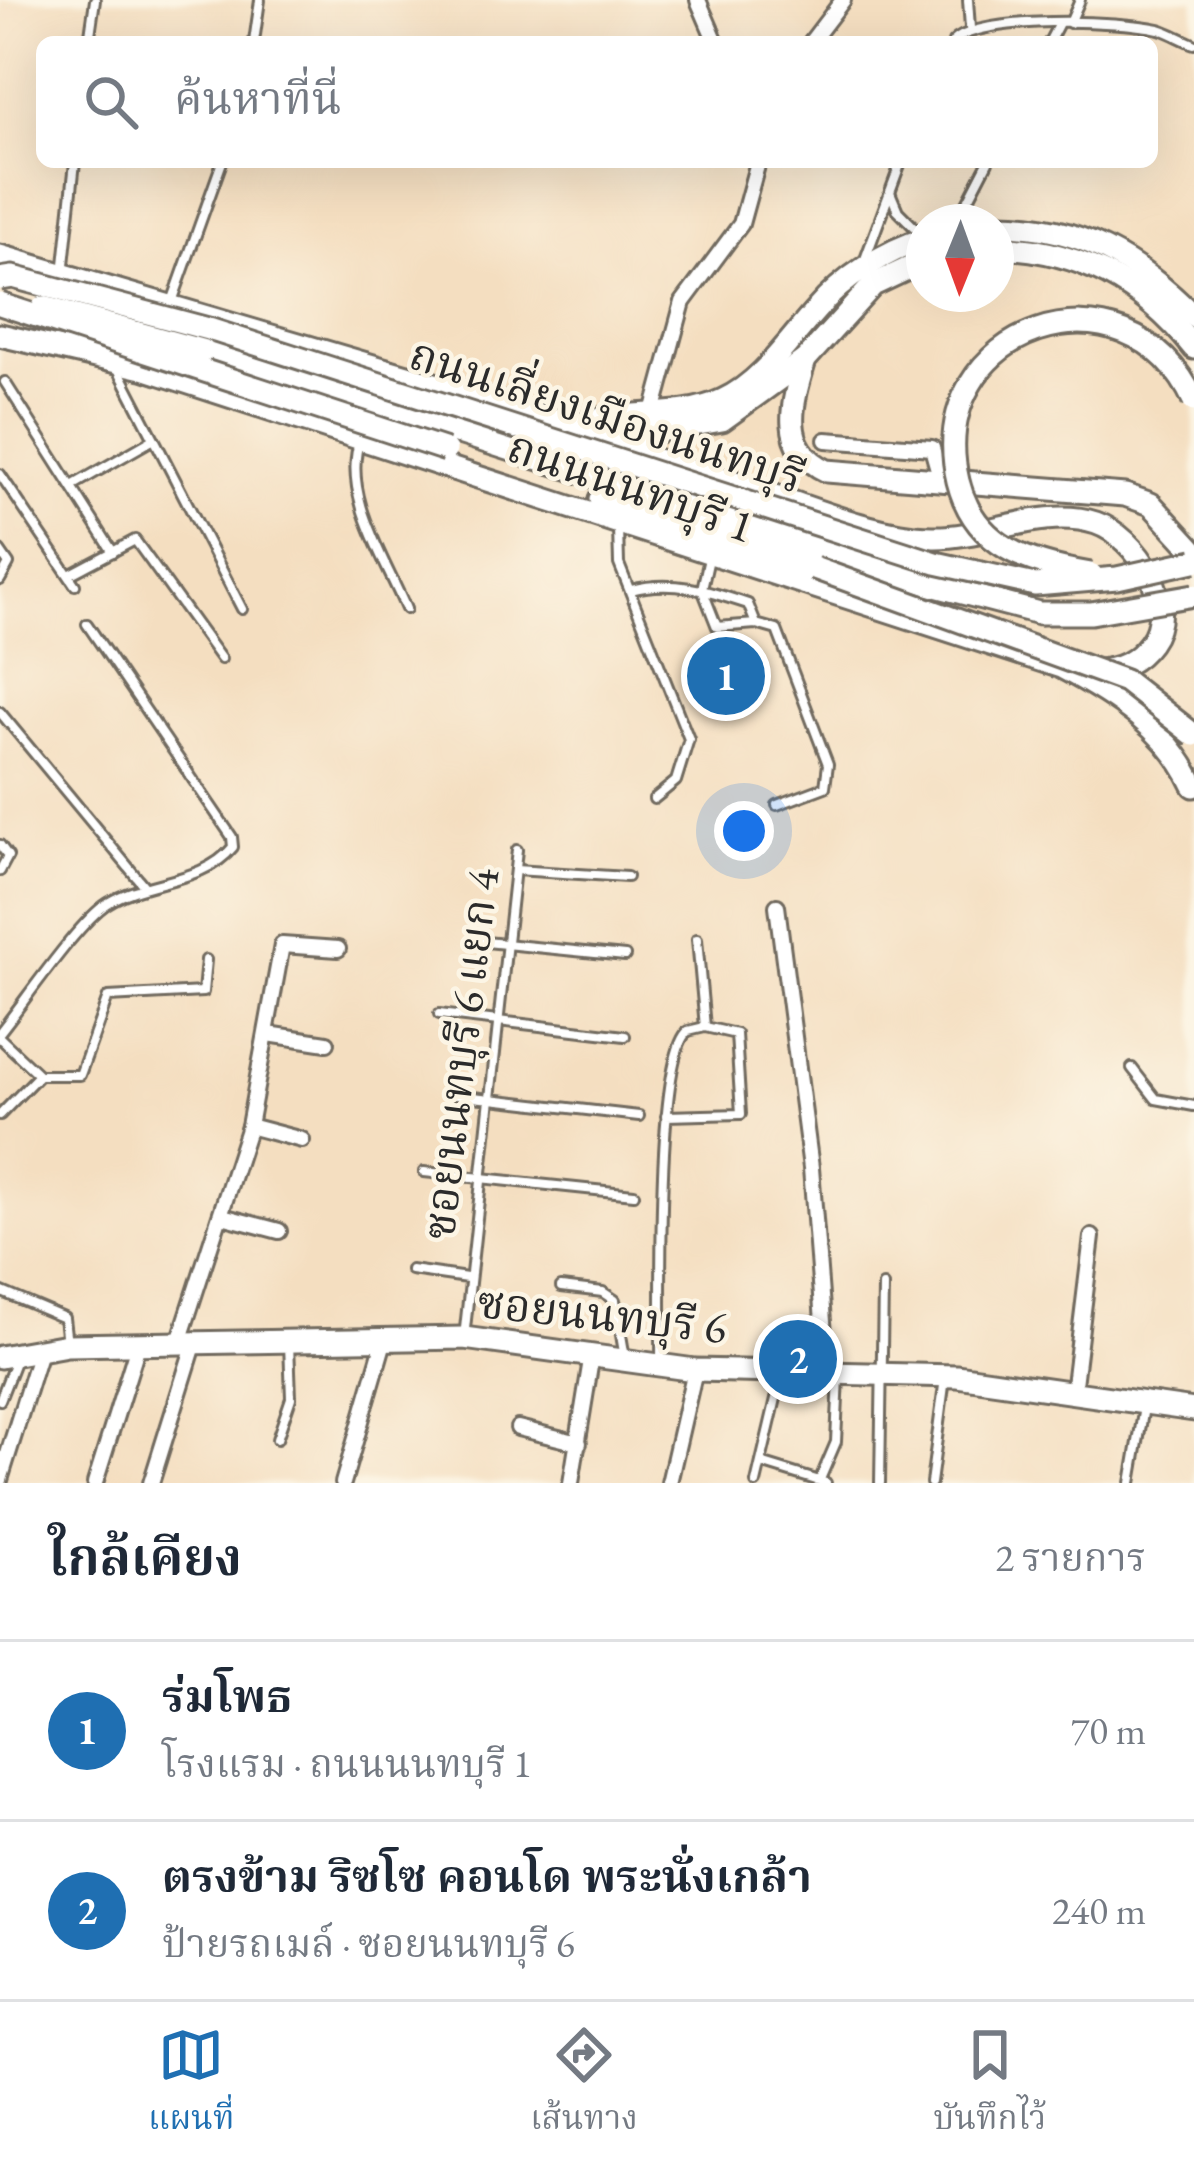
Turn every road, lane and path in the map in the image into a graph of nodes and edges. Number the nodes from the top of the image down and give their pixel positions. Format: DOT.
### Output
graph roads {
  1 [pos="95,0"];
  2 [pos="260,0"];
  3 [pos="698,0"];
  4 [pos="843,0"];
  5 [pos="968,0"];
  6 [pos="1080,0"];
  7 [pos="1070,22"];
  8 [pos="1058,25"];
  9 [pos="970,28"];
  10 [pos="90,36"];
  11 [pos="255,36"];
  12 [pos="713,36"];
  13 [pos="816,36"];
  14 [pos="960,36"];
  15 [pos="1052,36"];
  16 [pos="1194,44"];
  17 [pos="74,168"];
  18 [pos="220,168"];
  19 [pos="756,168"];
  20 [pos="899,168"];
  21 [pos="985,168"];
  22 [pos="890,190"];
  23 [pos="966,204"];
  24 [pos="906,219"];
  25 [pos="1014,225"];
  26 [pos="906,247"];
  27 [pos="1014,248"];
  28 [pos="0,256"];
  29 [pos="863,269"];
  30 [pos="906,269"];
  31 [pos="4,276"];
  32 [pos="63,276"];
  33 [pos="0,302"];
  34 [pos="165,306"];
  35 [pos="1194,317"];
  36 [pos="0,335"];
  37 [pos="1194,348"];
  38 [pos="805,360"];
  39 [pos="115,364"];
  40 [pos="143,368"];
  41 [pos="5,382"];
  42 [pos="1194,401"];
  43 [pos="652,416"];
  44 [pos="577,426"];
  45 [pos="361,438"];
  46 [pos="154,439"];
  47 [pos="607,440"];
  48 [pos="826,440"];
  49 [pos="0,474"];
  50 [pos="940,480"];
  51 [pos="71,486"];
  52 [pos="618,520"];
  53 [pos="0,551"];
  54 [pos="113,551"];
  55 [pos="1194,551"];
  56 [pos="710,554"];
  57 [pos="1194,561"];
  58 [pos="814,568"];
  59 [pos="69,575"];
  60 [pos="1117,578"];
  61 [pos="0,580"];
  62 [pos="75,585"];
  63 [pos="630,590"];
  64 [pos="702,590"];
  65 [pos="1194,595"];
  66 [pos="242,609"];
  67 [pos="406,609"];
  68 [pos="1039,613"];
  69 [pos="87,624"];
  70 [pos="756,624"];
  71 [pos="221,659"];
  72 [pos="1061,667"];
  73 [pos="0,712"];
  74 [pos="1194,735"];
  75 [pos="1194,786"];
  76 [pos="654,799"];
  77 [pos="777,805"];
  78 [pos="0,845"];
  79 [pos="518,850"];
  80 [pos="515,870"];
  81 [pos="0,871"];
  82 [pos="627,877"];
  83 [pos="145,887"];
  84 [pos="777,906"];
  85 [pos="697,939"];
  86 [pos="476,941"];
  87 [pos="507,945"];
  88 [pos="338,950"];
  89 [pos="625,956"];
  90 [pos="206,960"];
  91 [pos="440,1015"];
  92 [pos="499,1022"];
  93 [pos="705,1028"];
  94 [pos="268,1034"];
  95 [pos="0,1035"];
  96 [pos="625,1036"];
  97 [pos="327,1043"];
  98 [pos="1132,1068"];
  99 [pos="39,1075"];
  100 [pos="448,1094"];
  101 [pos="490,1100"];
  102 [pos="1194,1106"];
  103 [pos="0,1115"];
  104 [pos="639,1116"];
  105 [pos="666,1116"];
  106 [pos="249,1126"];
  107 [pos="302,1140"];
  108 [pos="424,1172"];
  109 [pos="481,1179"];
  110 [pos="634,1194"];
  111 [pos="222,1216"];
  112 [pos="279,1231"];
  113 [pos="1092,1237"];
  114 [pos="411,1270"];
  115 [pos="467,1278"];
  116 [pos="883,1286"];
  117 [pos="561,1287"];
  118 [pos="0,1291"];
  119 [pos="385,1338"];
  120 [pos="464,1338"];
  121 [pos="290,1342"];
  122 [pos="67,1345"];
  123 [pos="138,1345"];
  124 [pos="186,1345"];
  125 [pos="20,1352"];
  126 [pos="592,1354"];
  127 [pos="626,1359"];
  128 [pos="662,1364"];
  129 [pos="695,1370"];
  130 [pos="783,1371"];
  131 [pos="833,1373"];
  132 [pos="885,1373"];
  133 [pos="945,1376"];
  134 [pos="1073,1393"];
  135 [pos="0,1400"];
  136 [pos="1144,1405"];
  137 [pos="1194,1410"];
  138 [pos="518,1428"];
  139 [pos="278,1439"];
  140 [pos="579,1443"];
  141 [pos="761,1463"];
  142 [pos="0,1480"];
  143 [pos="824,1480"];
  144 [pos="94,1483"];
  145 [pos="151,1483"];
  146 [pos="343,1483"];
  147 [pos="571,1483"];
  148 [pos="669,1483"];
  149 [pos="756,1483"];
  150 [pos="880,1483"];
  151 [pos="931,1483"];
  152 [pos="1131,1483"];
  1 -- 10 [label="lane"];
  2 -- 11 [label="lane"];
  3 -- 12 [label="street"];
  4 -- 13 [label="street"];
  5 -- 9 [label="lane"];
  6 -- 7 [label="lane"];
  7 -- 8 [label="lane"];
  7 -- 16 [label="lane"];
  8 -- 9 [label="lane"];
  8 -- 15 [label="lane"];
  9 -- 14 [label="lane"];
  17 -- 32 [label="lane"];
  18 -- 34 [label="lane"];
  19 -- 43 [label="street"];
  20 -- 22 [label="lane"];
  21 -- 23 [label="lane"];
  22 -- 24 [label="lane"];
  22 -- 29 [label="lane"];
  25 -- 35 [label="main road"];
  26 -- 29 [label="main road"];
  27 -- 37 [label="main road"];
  28 -- 32 [label="main road, ถนนนนทบุรี 1"];
  29 -- 43 [label="main road"];
  30 -- 38 [label="main road, ถนนนนทบุรี 1"];
  31 -- 60 [label="main road, ถนนเลี่ยงเมืองนนทบุรี, bridge"];
  32 -- 34 [label="main road, ถนนนนทบุรี 1"];
  33 -- 58 [label="main road, bridge"];
  33 -- 68 [label="main road, ถนนเลี่ยงเมืองนนทบุรี, bridge"];
  34 -- 40 [label="main road"];
  34 -- 44 [label="main road, ถนนนนทบุรี 1"];
  36 -- 39 [label="main road, ถนนนนทบุรี 1"];
  38 -- 47 [label="main road, ถนนนนทบุรี 1"];
  38 -- 50 [label="main road"];
  39 -- 40 [label="main road, ถนนนนทบุรี 1"];
  39 -- 46 [label="lane"];
  40 -- 45 [label="main road, ถนนนนทบุรี 1"];
  41 -- 51 [label="lane"];
  42 -- 60 [label="main road, bridge"];
  43 -- 44 [label="main road"];
  44 -- 47 [label="main road, ถนนนนทบุรี 1"];
  45 -- 52 [label="main road, ถนนนนทบุรี 1"];
  45 -- 67 [label="lane"];
  46 -- 51 [label="lane"];
  46 -- 66 [label="lane"];
  47 -- 72 [label="main road"];
  48 -- 50 [label="street"];
  49 -- 59 [label="lane"];
  50 -- 55 [label="main road"];
  51 -- 54 [label="lane"];
  52 -- 56 [label="main road, ถนนนนทบุรี 1"];
  52 -- 63 [label="lane"];
  53 -- 61 [label="lane"];
  54 -- 59 [label="lane"];
  54 -- 71 [label="lane"];
  56 -- 64 [label="lane"];
  56 -- 72 [label="main road, ถนนนนทบุรี 1"];
  57 -- 60 [label="main road, ถนนเลี่ยงเมืองนนทบุรี, bridge"];
  58 -- 68 [label="main road, bridge"];
  58 -- 74 [label="main road, bridge"];
  59 -- 62 [label="lane"];
  63 -- 64 [label="lane"];
  63 -- 76 [label="lane"];
  64 -- 70 [label="lane"];
  64 -- 70 [label="lane"];
  65 -- 68 [label="main road, bridge"];
  69 -- 83 [label="lane"];
  70 -- 77 [label="lane"];
  72 -- 75 [label="main road, ถนนนนทบุรี 1"];
  73 -- 83 [label="lane"];
  78 -- 81 [label="lane"];
  79 -- 80 [label="lane, ซอยนนทบุรี 6 แยก 4"];
  80 -- 82 [label="lane"];
  80 -- 87 [label="lane, ซอยนนทบุรี 6 แยก 4"];
  83 -- 95 [label="lane"];
  84 -- 131 [label="street"];
  85 -- 93 [label="lane"];
  86 -- 87 [label="lane"];
  87 -- 89 [label="lane"];
  87 -- 92 [label="lane, ซอยนนทบุรี 6 แยก 4"];
  88 -- 94 [label="street"];
  90 -- 99 [label="lane"];
  91 -- 92 [label="lane"];
  92 -- 96 [label="lane"];
  92 -- 101 [label="lane, ซอยนนทบุรี 6 แยก 4"];
  93 -- 105 [label="lane"];
  93 -- 105 [label="lane"];
  94 -- 97 [label="street"];
  94 -- 106 [label="street"];
  95 -- 99 [label="lane"];
  98 -- 102 [label="lane"];
  99 -- 103 [label="lane"];
  100 -- 101 [label="lane"];
  101 -- 104 [label="lane"];
  101 -- 109 [label="lane, ซอยนนทบุรี 6 แยก 4"];
  105 -- 128 [label="lane"];
  106 -- 107 [label="street"];
  106 -- 111 [label="street"];
  108 -- 109 [label="lane"];
  109 -- 110 [label="lane"];
  109 -- 115 [label="lane, ซอยนนทบุรี 6 แยก 4"];
  111 -- 112 [label="street"];
  111 -- 124 [label="street"];
  113 -- 134 [label="street"];
  114 -- 115 [label="lane"];
  115 -- 120 [label="lane, ซอยนนทบุรี 6 แยก 4"];
  116 -- 132 [label="lane"];
  117 -- 127 [label="lane"];
  118 -- 122 [label="lane"];
  119 -- 120 [label="main road, ซอยนนทบุรี 6"];
  119 -- 121 [label="main road, ซอยนนทบุรี 6"];
  119 -- 146 [label="street"];
  120 -- 126 [label="main road, ซอยนนทบุรี 6"];
  121 -- 124 [label="main road, ซอยนนทบุรี 6"];
  121 -- 139 [label="lane"];
  122 -- 123 [label="main road, ซอยนนทบุรี 6"];
  122 -- 125 [label="main road, ซอยนนทบุรี 6"];
  123 -- 124 [label="main road, ซอยนนทบุรี 6"];
  123 -- 144 [label="street"];
  124 -- 145 [label="street"];
  125 -- 135 [label="lane"];
  125 -- 142 [label="street"];
  126 -- 127 [label="main road, ซอยนนทบุรี 6"];
  126 -- 140 [label="street"];
  127 -- 128 [label="main road, ซอยนนทบุรี 6"];
  128 -- 129 [label="main road, ซอยนนทบุรี 6"];
  129 -- 130 [label="main road, ซอยนนทบุรี 6"];
  129 -- 148 [label="street"];
  130 -- 131 [label="main road, ซอยนนทบุรี 6"];
  130 -- 141 [label="lane"];
  131 -- 132 [label="main road, ซอยนนทบุรี 6"];
  131 -- 143 [label="lane"];
  132 -- 133 [label="main road, ซอยนนทบุรี 6"];
  132 -- 150 [label="lane"];
  133 -- 134 [label="main road, ซอยนนทบุรี 6"];
  133 -- 151 [label="lane"];
  134 -- 136 [label="main road, ซอยนนทบุรี 6"];
  136 -- 137 [label="main road, ซอยนนทบุรี 6"];
  136 -- 152 [label="lane"];
  138 -- 140 [label="street"];
  140 -- 147 [label="street"];
  141 -- 143 [label="lane"];
  141 -- 149 [label="lane"];
}
